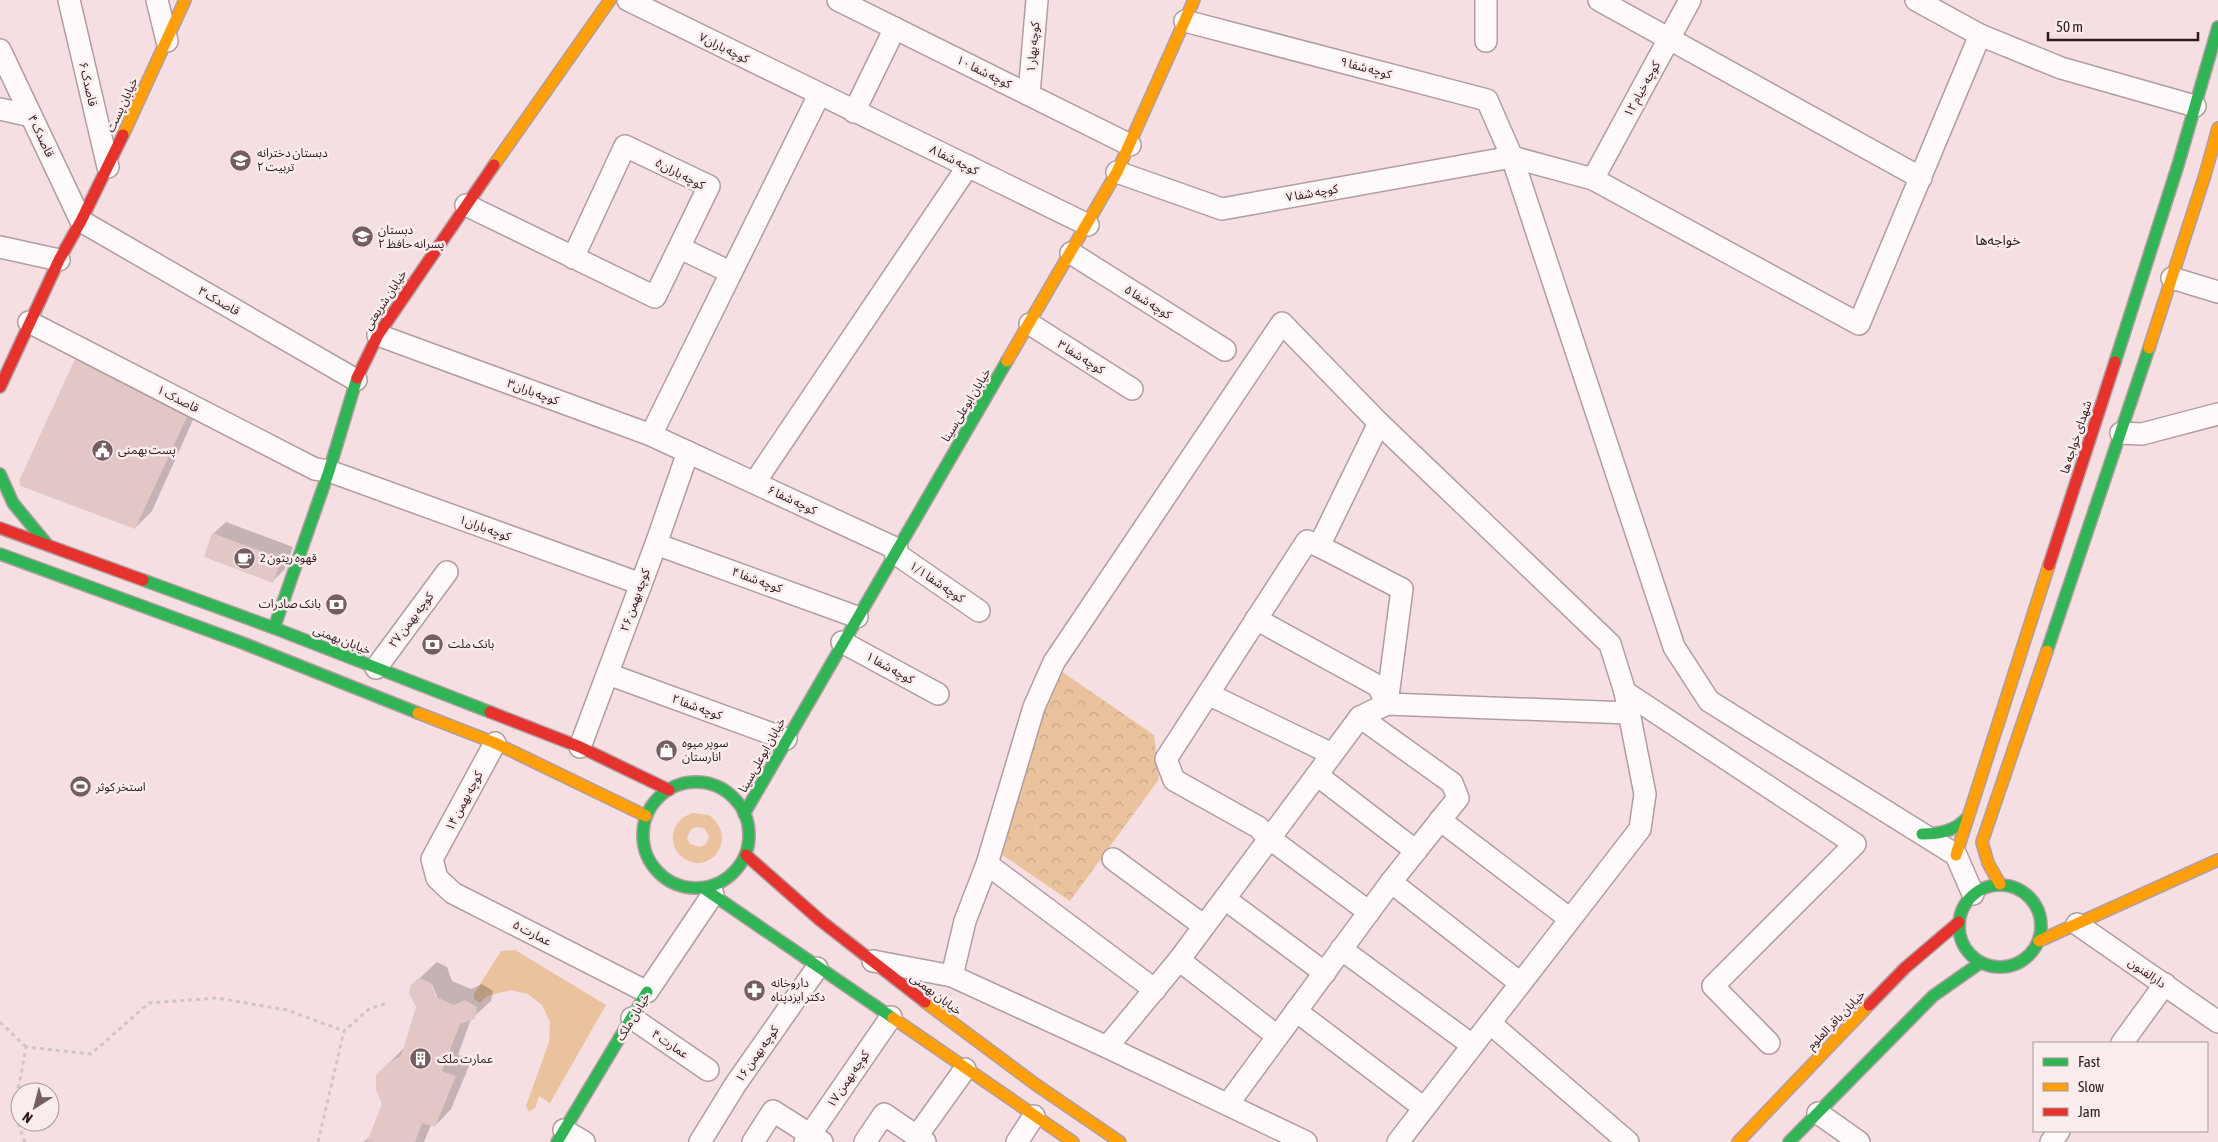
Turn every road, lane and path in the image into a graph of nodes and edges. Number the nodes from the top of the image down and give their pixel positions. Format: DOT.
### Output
graph roads {
  1 [pos="69,0"];
  2 [pos="157,0"];
  3 [pos="186,0"];
  4 [pos="610,0"];
  5 [pos="628,0"];
  6 [pos="838,0"];
  7 [pos="1038,0"];
  8 [pos="1194,0"];
  9 [pos="1486,0"];
  10 [pos="1599,0"];
  11 [pos="1690,0"];
  12 [pos="1916,0"];
  13 [pos="1185,21"];
  14 [pos="2218,27"];
  15 [pos="895,28"];
  16 [pos="1980,35"];
  17 [pos="1670,38"];
  18 [pos="167,41"];
  19 [pos="1486,41"];
  20 [pos="0,50"];
  21 [pos="1029,94"];
  22 [pos="820,96"];
  23 [pos="2195,106"];
  24 [pos="0,109"];
  25 [pos="854,112"];
  26 [pos="31,116"];
  27 [pos="2218,128"];
  28 [pos="1130,145"];
  29 [pos="1512,157"];
  30 [pos="968,166"];
  31 [pos="108,167"];
  32 [pos="1117,172"];
  33 [pos="1594,178"];
  34 [pos="1921,178"];
  35 [pos="466,205"];
  36 [pos="81,222"];
  37 [pos="1088,225"];
  38 [pos="0,247"];
  39 [pos="680,248"];
  40 [pos="1071,253"];
  41 [pos="572,258"];
  42 [pos="59,260"];
  43 [pos="730,272"];
  44 [pos="2172,278"];
  45 [pos="2218,292"];
  46 [pos="29,322"];
  47 [pos="1030,324"];
  48 [pos="378,335"];
  49 [pos="1224,350"];
  50 [pos="356,380"];
  51 [pos="0,387"];
  52 [pos="1132,389"];
  53 [pos="2218,414"];
  54 [pos="1379,423"];
  55 [pos="2121,433"];
  56 [pos="650,436"];
  57 [pos="688,452"];
  58 [pos="329,471"];
  59 [pos="0,474"];
  60 [pos="755,482"];
  61 [pos="0,528"];
  62 [pos="656,544"];
  63 [pos="49,546"];
  64 [pos="1320,546"];
  65 [pos="896,551"];
  66 [pos="0,554"];
  67 [pos="447,572"];
  68 [pos="641,584"];
  69 [pos="979,611"];
  70 [pos="857,617"];
  71 [pos="1256,619"];
  72 [pos="274,628"];
  73 [pos="842,642"];
  74 [pos="376,668"];
  75 [pos="608,674"];
  76 [pos="1625,692"];
  77 [pos="938,694"];
  78 [pos="1208,694"];
  79 [pos="1387,704"];
  80 [pos="1629,713"];
  81 [pos="1360,717"];
  82 [pos="786,739"];
  83 [pos="495,742"];
  84 [pos="580,747"];
  85 [pos="1332,754"];
  86 [pos="1317,775"];
  87 [pos="669,790"];
  88 [pos="744,814"];
  89 [pos="646,816"];
  90 [pos="1968,817"];
  91 [pos="1440,820"];
  92 [pos="1922,834"];
  93 [pos="1269,838"];
  94 [pos="1416,851"];
  95 [pos="746,855"];
  96 [pos="1956,855"];
  97 [pos="432,858"];
  98 [pos="1113,859"];
  99 [pos="2218,860"];
  100 [pos="987,864"];
  101 [pos="1391,882"];
  102 [pos="2000,884"];
  103 [pos="708,891"];
  104 [pos="1973,894"];
  105 [pos="1225,900"];
  106 [pos="1369,912"];
  107 [pos="1570,919"];
  108 [pos="1959,922"];
  109 [pos="2077,924"];
  110 [pos="1204,926"];
  111 [pos="2039,941"];
  112 [pos="1342,949"];
  113 [pos="868,960"];
  114 [pos="1179,960"];
  115 [pos="1980,963"];
  116 [pos="817,968"];
  117 [pos="1325,973"];
  118 [pos="952,976"];
  119 [pos="1520,983"];
  120 [pos="2165,984"];
  121 [pos="1155,990"];
  122 [pos="648,992"];
  123 [pos="387,1003"];
  124 [pos="1296,1012"];
  125 [pos="891,1017"];
  126 [pos="632,1018"];
  127 [pos="0,1022"];
  128 [pos="1490,1022"];
  129 [pos="2218,1022"];
  130 [pos="344,1031"];
  131 [pos="1277,1036"];
  132 [pos="2123,1042"];
  133 [pos="1769,1043"];
  134 [pos="1472,1045"];
  135 [pos="26,1047"];
  136 [pos="1107,1047"];
  137 [pos="965,1069"];
  138 [pos="708,1070"];
  139 [pos="1228,1104"];
  140 [pos="1424,1108"];
  141 [pos="1818,1113"];
  142 [pos="1034,1116"];
  143 [pos="561,1136"];
  144 [pos="709,1139"];
  145 [pos="813,1139"];
  146 [pos="921,1139"];
  147 [pos="25,1142"];
  148 [pos="318,1142"];
  149 [pos="584,1142"];
  150 [pos="753,1142"];
  151 [pos="864,1142"];
  152 [pos="1017,1142"];
  153 [pos="1073,1142"];
  154 [pos="1120,1142"];
  155 [pos="1306,1142"];
  156 [pos="1398,1142"];
  157 [pos="1628,1142"];
  158 [pos="1738,1142"];
  159 [pos="1789,1142"];
  160 [pos="1859,1142"];
  1 -- 31 [label="street, قاصدک ۶"];
  2 -- 18 [label="street"];
  3 -- 18 [label="street, خیابان پست"];
  4 -- 35 [label="street, خیابان شریعتی"];
  5 -- 22 [label="street, کوچه باران۷"];
  6 -- 15 [label="street, کوچه شفا ۱۰"];
  7 -- 21 [label="street, کوچه بهار ۱"];
  8 -- 13 [label="street, خیابان ابوعلی‌سینا"];
  9 -- 19 [label="street"];
  10 -- 17 [label="street"];
  11 -- 17 [label="street, کوچه خیام ۱۲"];
  12 -- 16 [label="street"];
  13 -- 28 [label="street, خیابان ابوعلی‌سینا"];
  13 -- 29 [label="street, کوچه شفا ۹"];
  14 -- 23 [label="street, شهدای خواجه ها"];
  15 -- 21 [label="street, کوچه شفا ۱۰"];
  15 -- 25 [label="street"];
  16 -- 23 [label="street"];
  16 -- 34 [label="street"];
  17 -- 33 [label="street, کوچه خیام ۱۲"];
  17 -- 34 [label="street"];
  18 -- 31 [label="street, خیابان پست"];
  20 -- 26 [label="street, قاصدک ۴"];
  21 -- 28 [label="street, کوچه شفا ۱۰"];
  22 -- 25 [label="street, کوچه شفا ۸"];
  22 -- 43 [label="street"];
  23 -- 90 [label="street, شهدای خواجه ها"];
  24 -- 26 [label="street"];
  25 -- 30 [label="street, کوچه شفا ۸"];
  26 -- 36 [label="street, قاصدک ۴"];
  27 -- 44 [label="street"];
  28 -- 32 [label="street, خیابان ابوعلی‌سینا"];
  29 -- 32 [label="street, کوچه شفا ۷"];
  29 -- 33 [label="street"];
  29 -- 92 [label="street"];
  30 -- 37 [label="street, کوچه شفا ۸"];
  30 -- 60 [label="street"];
  31 -- 36 [label="street, خیابان پست"];
  32 -- 37 [label="street, خیابان ابوعلی‌سینا"];
  33 -- 34 [label="street"];
  35 -- 41 [label="street, کوچه باران۵"];
  35 -- 48 [label="street, خیابان شریعتی"];
  36 -- 42 [label="street, خیابان پست"];
  36 -- 50 [label="street, قاصدک ۳"];
  37 -- 40 [label="street, خیابان ابوعلی‌سینا"];
  38 -- 42 [label="street"];
  39 -- 41 [label="street, کوچه باران۵"];
  39 -- 41 [label="street, کوچه باران۵"];
  39 -- 43 [label="street"];
  40 -- 47 [label="street, خیابان ابوعلی‌سینا"];
  40 -- 49 [label="street, کوچه شفا ۵"];
  42 -- 46 [label="street"];
  43 -- 56 [label="street"];
  44 -- 45 [label="street"];
  44 -- 55 [label="street"];
  46 -- 51 [label="street"];
  46 -- 58 [label="street, قاصدک ۱"];
  47 -- 52 [label="street, کوچه شفا ۳"];
  47 -- 65 [label="street, خیابان ابوعلی‌سینا"];
  48 -- 50 [label="street, خیابان شریعتی"];
  48 -- 56 [label="street, کوچه باران۳"];
  50 -- 58 [label="street, خیابان شریعتی"];
  53 -- 55 [label="street"];
  54 -- 64 [label="street"];
  54 -- 76 [label="street"];
  54 -- 100 [label="street"];
  55 -- 102 [label="street"];
  56 -- 57 [label="street, کوچه باران۳"];
  57 -- 60 [label="street, کوچه شفا ۶"];
  57 -- 62 [label="street, کوچه بهمن ۲۶"];
  58 -- 68 [label="street, کوچه باران۱"];
  58 -- 72 [label="street, خیابان شریعتی"];
  59 -- 63 [label="street"];
  60 -- 65 [label="street, کوچه شفا ۶"];
  61 -- 63 [label="street, خیابان بهمنی"];
  62 -- 68 [label="street, کوچه بهمن ۲۶"];
  62 -- 70 [label="street, کوچه شفا ۴"];
  63 -- 72 [label="street, خیابان بهمنی"];
  64 -- 71 [label="street"];
  64 -- 79 [label="street"];
  65 -- 69 [label="street, کوچه شفا ۱/۱"];
  65 -- 70 [label="street, خیابان ابوعلی‌سینا"];
  66 -- 83 [label="street"];
  67 -- 74 [label="street, کوچه بهمن ۲۷"];
  68 -- 75 [label="street, کوچه بهمن ۲۶"];
  70 -- 73 [label="street, خیابان ابوعلی‌سینا"];
  71 -- 78 [label="street"];
  71 -- 79 [label="street"];
  72 -- 74 [label="street, خیابان بهمنی"];
  73 -- 77 [label="street, کوچه شفا ۱"];
  73 -- 82 [label="street, خیابان ابوعلی‌سینا"];
  74 -- 84 [label="street, خیابان بهمنی"];
  75 -- 82 [label="street, کوچه شفا ۲"];
  75 -- 84 [label="street, کوچه بهمن ۲۶"];
  76 -- 80 [label="street"];
  76 -- 133 [label="street"];
  78 -- 85 [label="street"];
  78 -- 93 [label="street"];
  79 -- 80 [label="street"];
  79 -- 81 [label="street"];
  80 -- 107 [label="street"];
  81 -- 85 [label="street"];
  81 -- 91 [label="street"];
  82 -- 88 [label="street, خیابان ابوعلی‌سینا"];
  83 -- 89 [label="street"];
  83 -- 97 [label="street, کوچه بهمن ۱۴"];
  84 -- 87 [label="street, خیابان بهمنی"];
  85 -- 86 [label="street"];
  86 -- 93 [label="street"];
  86 -- 94 [label="street"];
  87 -- 88 [label="street"];
  87 -- 89 [label="street"];
  88 -- 95 [label="street"];
  89 -- 103 [label="street"];
  90 -- 92 [label="street"];
  90 -- 96 [label="street, شهدای خواجه ها"];
  91 -- 94 [label="street"];
  91 -- 107 [label="street"];
  92 -- 96 [label="street"];
  93 -- 105 [label="street"];
  93 -- 106 [label="street"];
  94 -- 101 [label="street"];
  95 -- 103 [label="street"];
  95 -- 113 [label="street, خیابان بهمنی"];
  96 -- 104 [label="street"];
  97 -- 122 [label="street, عمارت ۵"];
  98 -- 110 [label="street"];
  99 -- 109 [label="street"];
  100 -- 118 [label="street"];
  100 -- 121 [label="street"];
  101 -- 106 [label="street"];
  101 -- 119 [label="street"];
  102 -- 104 [label="street"];
  102 -- 111 [label="street"];
  103 -- 116 [label="street"];
  103 -- 122 [label="street, خیابان ملک"];
  104 -- 108 [label="street"];
  105 -- 110 [label="street"];
  105 -- 117 [label="street"];
  106 -- 112 [label="street"];
  107 -- 119 [label="street"];
  108 -- 115 [label="street"];
  108 -- 158 [label="street, خیابان باقر العلوم"];
  109 -- 111 [label="street"];
  109 -- 120 [label="street, دارالفنون"];
  110 -- 114 [label="street"];
  111 -- 115 [label="street"];
  112 -- 117 [label="street"];
  112 -- 134 [label="street"];
  113 -- 118 [label="street"];
  113 -- 154 [label="street, خیابان بهمنی"];
  114 -- 121 [label="street"];
  114 -- 131 [label="street"];
  115 -- 141 [label="street"];
  116 -- 125 [label="street"];
  116 -- 144 [label="street, کوچه بهمن ۱۶"];
  117 -- 124 [label="street"];
  118 -- 136 [label="street"];
  119 -- 128 [label="street"];
  120 -- 129 [label="street, دارالفنون"];
  120 -- 132 [label="street"];
  121 -- 136 [label="street"];
  122 -- 126 [label="street, خیابان ملک"];
  123 -- 130 [label="path"];
  124 -- 131 [label="street"];
  124 -- 140 [label="street"];
  125 -- 137 [label="street"];
  125 -- 145 [label="street, کوچه بهمن ۱۷"];
  126 -- 138 [label="street, عمارت ۴"];
  126 -- 143 [label="street, خیابان ملک"];
  127 -- 135 [label="path"];
  128 -- 134 [label="street"];
  128 -- 157 [label="street"];
  130 -- 135 [label="path"];
  130 -- 148 [label="path"];
  131 -- 139 [label="street"];
  134 -- 140 [label="street"];
  135 -- 147 [label="path"];
  136 -- 139 [label="street"];
  137 -- 142 [label="street"];
  137 -- 146 [label="street"];
  139 -- 155 [label="street"];
  140 -- 156 [label="street"];
  141 -- 159 [label="street"];
  141 -- 160 [label="street"];
  142 -- 152 [label="street"];
  142 -- 153 [label="street"];
  143 -- 149 [label="street"];
  145 -- 150 [label="street"];
  146 -- 151 [label="street"];
}
